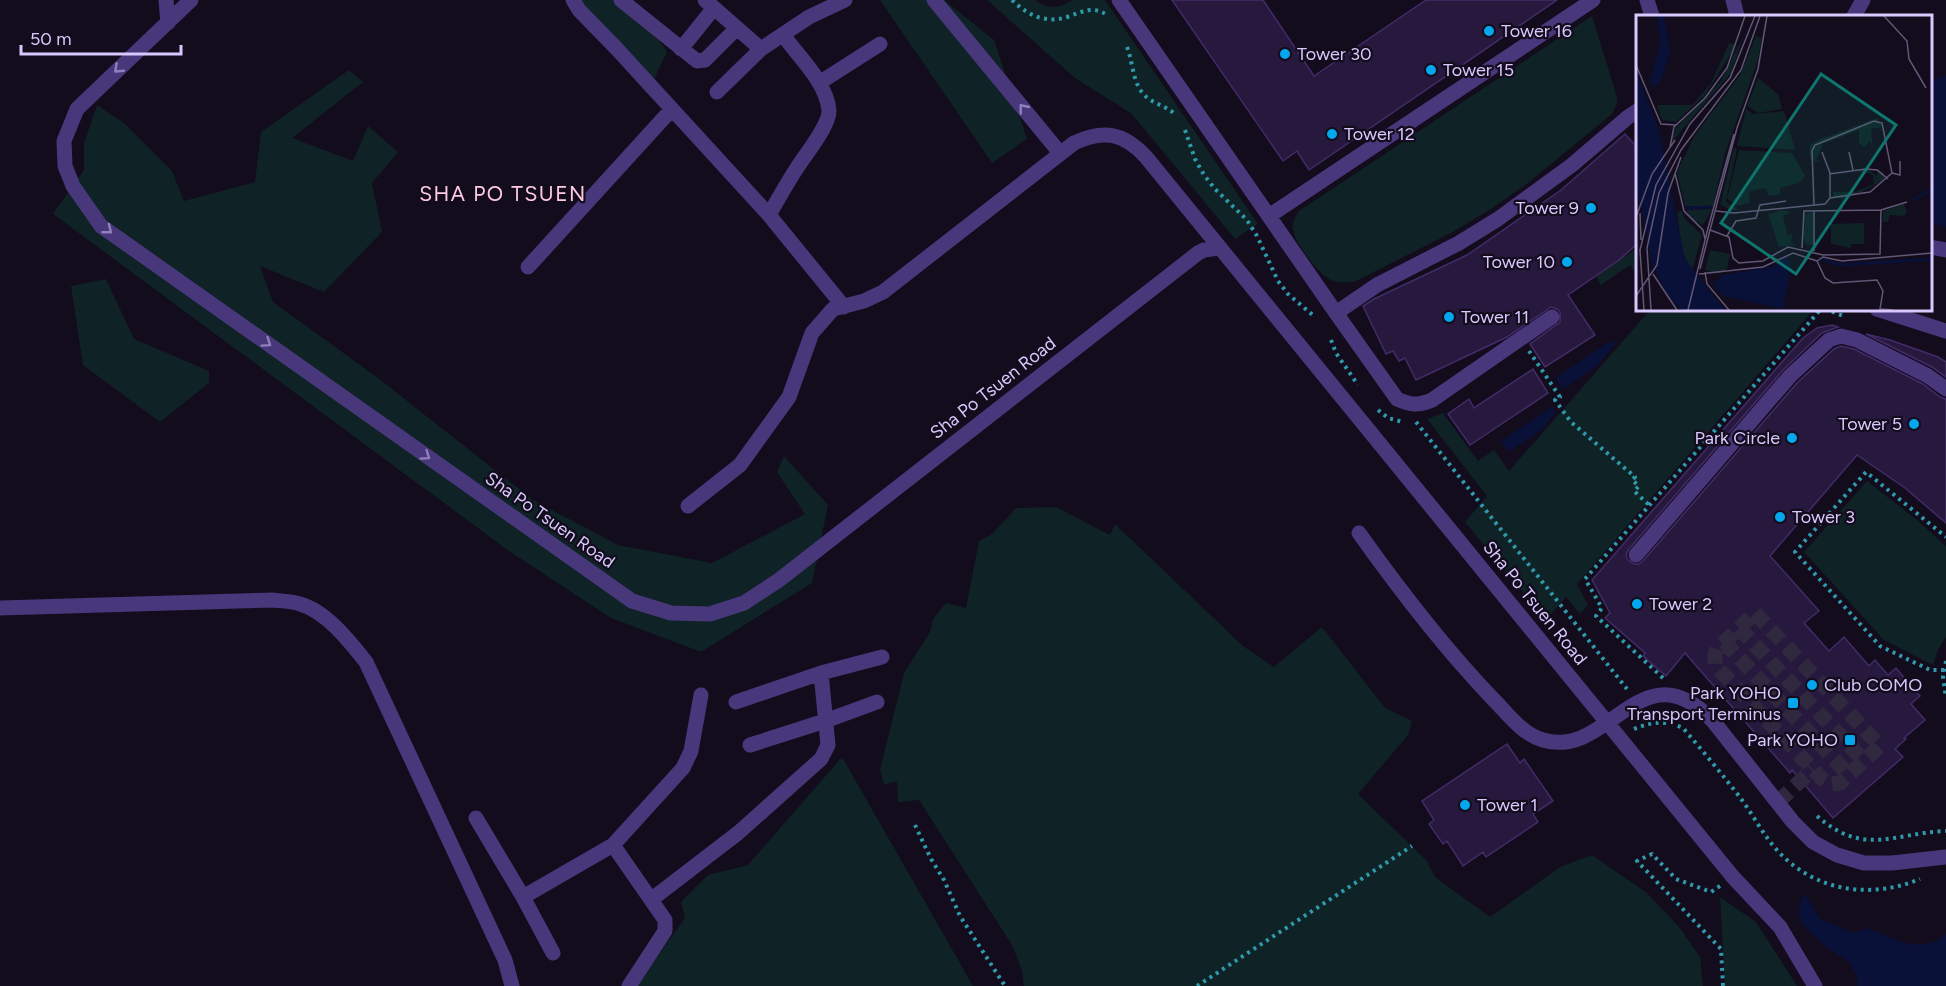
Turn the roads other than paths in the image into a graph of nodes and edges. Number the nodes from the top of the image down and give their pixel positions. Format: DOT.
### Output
graph roads {
  1 [pos="166,0"];
  2 [pos="191,0"];
  3 [pos="573,0"];
  4 [pos="621,0"];
  5 [pos="845,0"];
  6 [pos="934,0"];
  7 [pos="1119,0"];
  8 [pos="1593,0"];
  9 [pos="1647,0"];
  10 [pos="1733,0"];
  11 [pos="1863,0"];
  12 [pos="710,4"];
  13 [pos="1652,15"];
  14 [pos="1737,15"];
  15 [pos="1855,15"];
  16 [pos="168,23"];
  17 [pos="737,28"];
  18 [pos="783,35"];
  19 [pos="880,44"];
  20 [pos="761,49"];
  21 [pos="681,50"];
  22 [pos="819,83"];
  23 [pos="717,92"];
  24 [pos="672,109"];
  25 [pos="1636,112"];
  26 [pos="1060,153"];
  27 [pos="769,215"];
  28 [pos="1269,216"];
  29 [pos="1931,247"];
  30 [pos="1219,248"];
  31 [pos="1946,250"];
  32 [pos="528,267"];
  33 [pos="844,307"];
  34 [pos="1880,310"];
  35 [pos="1335,313"];
  36 [pos="1552,317"];
  37 [pos="1946,331"];
  38 [pos="1946,389"];
  39 [pos="688,506"];
  40 [pos="1359,533"];
  41 [pos="1636,555"];
  42 [pos="0,608"];
  43 [pos="882,657"];
  44 [pos="821,673"];
  45 [pos="701,695"];
  46 [pos="736,702"];
  47 [pos="877,702"];
  48 [pos="825,721"];
  49 [pos="1606,722"];
  50 [pos="750,745"];
  51 [pos="476,818"];
  52 [pos="613,845"];
  53 [pos="1946,857"];
  54 [pos="523,897"];
  55 [pos="652,899"];
  56 [pos="553,953"];
  57 [pos="512,986"];
  58 [pos="629,986"];
  59 [pos="1815,986"];
  1 -- 16 [label="street"];
  2 -- 16 [label="street, Sha Po Tsuen Road"];
  3 -- 24 [label="street"];
  4 -- 21 [label="street"];
  5 -- 18 [label="street"];
  26 -- 6 [label="street, one-way"];
  7 -- 28 [label="street"];
  8 -- 28 [label="street"];
  9 -- 13 [label="street"];
  10 -- 14 [label="street"];
  11 -- 15 [label="street"];
  12 -- 17 [label="street"];
  12 -- 21 [label="street"];
  16 -- 30 [label="street, Sha Po Tsuen Road, one-way"];
  17 -- 20 [label="street"];
  17 -- 21 [label="street"];
  18 -- 20 [label="street"];
  18 -- 22 [label="street"];
  19 -- 22 [label="street"];
  20 -- 23 [label="street"];
  22 -- 27 [label="street"];
  24 -- 27 [label="street"];
  24 -- 32 [label="street"];
  25 -- 35 [label="street"];
  26 -- 30 [label="street, Sha Po Tsuen Road"];
  26 -- 33 [label="street, Sha Po Tsuen Road"];
  27 -- 33 [label="street"];
  28 -- 35 [label="street"];
  29 -- 31 [label="street"];
  30 -- 49 [label="street, Sha Po Tsuen Road"];
  33 -- 39 [label="street, Sha Po Tsuen Road"];
  34 -- 37 [label="street"];
  35 -- 36 [label="street"];
  38 -- 41 [label="street"];
  40 -- 49 [label="street"];
  42 -- 57 [label="street"];
  43 -- 44 [label="street"];
  44 -- 46 [label="street"];
  44 -- 48 [label="street"];
  45 -- 52 [label="street"];
  47 -- 48 [label="street"];
  48 -- 50 [label="street"];
  48 -- 55 [label="street"];
  49 -- 53 [label="street"];
  49 -- 59 [label="street, Sha Po Tsuen Road"];
  51 -- 54 [label="street"];
  52 -- 54 [label="street"];
  52 -- 55 [label="street"];
  54 -- 56 [label="street"];
  55 -- 58 [label="street"];
}
